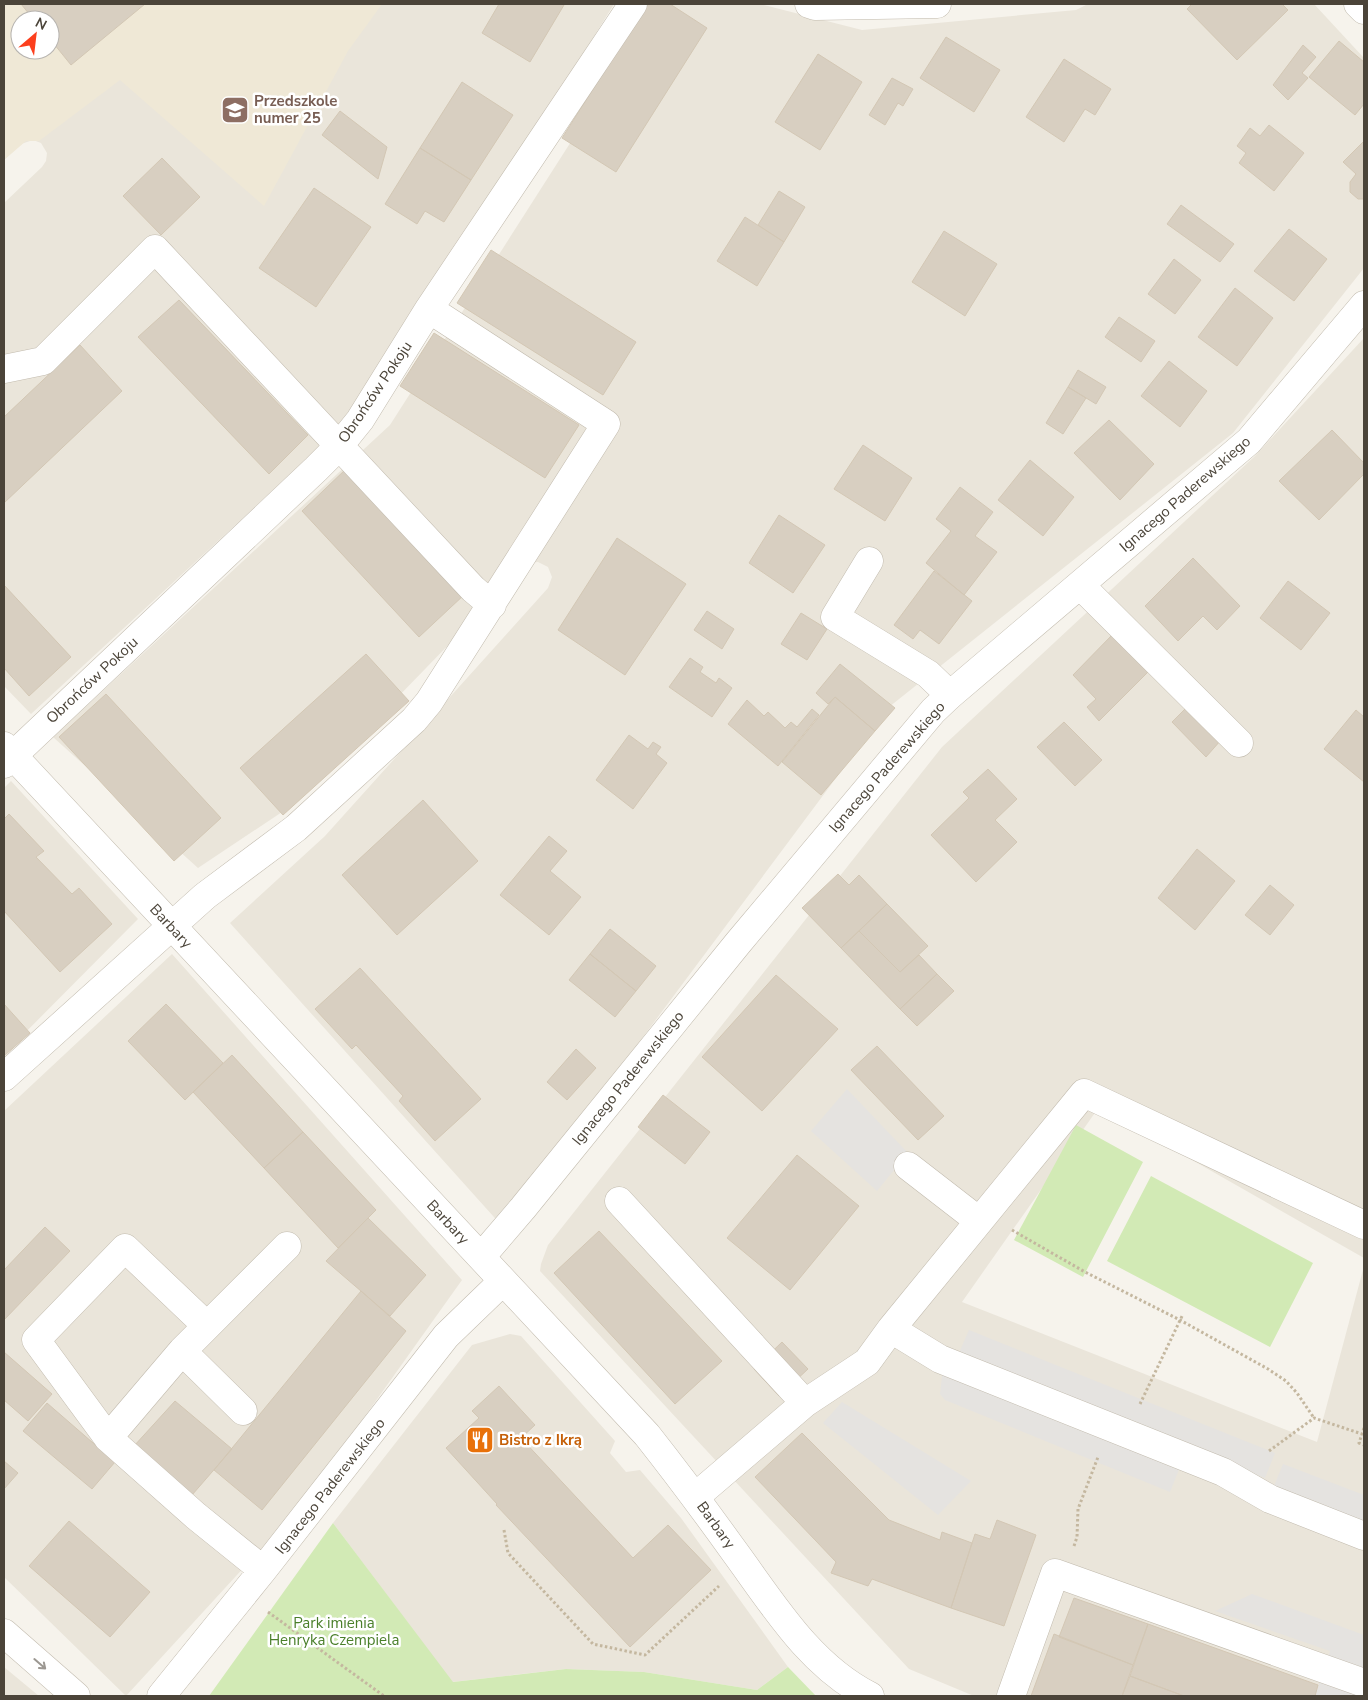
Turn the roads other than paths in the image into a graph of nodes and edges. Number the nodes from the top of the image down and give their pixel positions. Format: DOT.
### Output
graph roads {
  1 [pos="633,4"];
  2 [pos="810,4"];
  3 [pos="936,4"];
  4 [pos="1358,4"];
  5 [pos="1364,10"];
  6 [pos="1364,305"];
  7 [pos="429,309"];
  8 [pos="4,369"];
  9 [pos="339,446"];
  10 [pos="869,561"];
  11 [pos="1080,585"];
  12 [pos="492,604"];
  13 [pos="950,694"];
  14 [pos="1239,743"];
  15 [pos="7,755"];
  16 [pos="171,926"];
  17 [pos="4,1077"];
  18 [pos="908,1166"];
  19 [pos="619,1201"];
  20 [pos="979,1221"];
  21 [pos="1364,1224"];
  22 [pos="287,1246"];
  23 [pos="481,1256"];
  24 [pos="504,1280"];
  25 [pos="207,1326"];
  26 [pos="891,1329"];
  27 [pos="182,1351"];
  28 [pos="806,1403"];
  29 [pos="244,1411"];
  30 [pos="108,1438"];
  31 [pos="695,1497"];
  32 [pos="1364,1536"];
  33 [pos="263,1570"];
  34 [pos="4,1632"];
  35 [pos="1364,1683"];
  36 [pos="76,1696"];
  37 [pos="162,1696"];
  38 [pos="870,1696"];
  39 [pos="1012,1696"];
  1 -- 7 [label="street, Obrońców Pokoju"];
  2 -- 3 [label="street"];
  4 -- 5 [label="street"];
  6 -- 11 [label="street, Ignacego Paderewskiego"];
  7 -- 9 [label="street, Obrońców Pokoju"];
  7 -- 12 [label="street"];
  8 -- 9 [label="street"];
  9 -- 12 [label="street"];
  9 -- 15 [label="street, Obrońców Pokoju"];
  10 -- 13 [label="street"];
  11 -- 13 [label="street, Ignacego Paderewskiego"];
  11 -- 14 [label="street"];
  12 -- 16 [label="street"];
  13 -- 23 [label="street, Ignacego Paderewskiego"];
  15 -- 16 [label="street, Barbary"];
  16 -- 17 [label="street"];
  16 -- 23 [label="street, Barbary"];
  18 -- 20 [label="street"];
  19 -- 28 [label="street"];
  20 -- 21 [label="street"];
  20 -- 26 [label="street"];
  22 -- 25 [label="street"];
  23 -- 24 [label="street, Barbary"];
  24 -- 31 [label="street, Barbary"];
  24 -- 33 [label="street, Ignacego Paderewskiego"];
  25 -- 27 [label="street"];
  25 -- 30 [label="street"];
  26 -- 28 [label="street"];
  26 -- 32 [label="street"];
  27 -- 29 [label="street"];
  27 -- 30 [label="street"];
  28 -- 31 [label="street"];
  30 -- 33 [label="street"];
  31 -- 38 [label="street, Barbary"];
  33 -- 37 [label="street, Ignacego Paderewskiego"];
  34 -- 36 [label="street, one-way"];
  35 -- 39 [label="street"];
}
